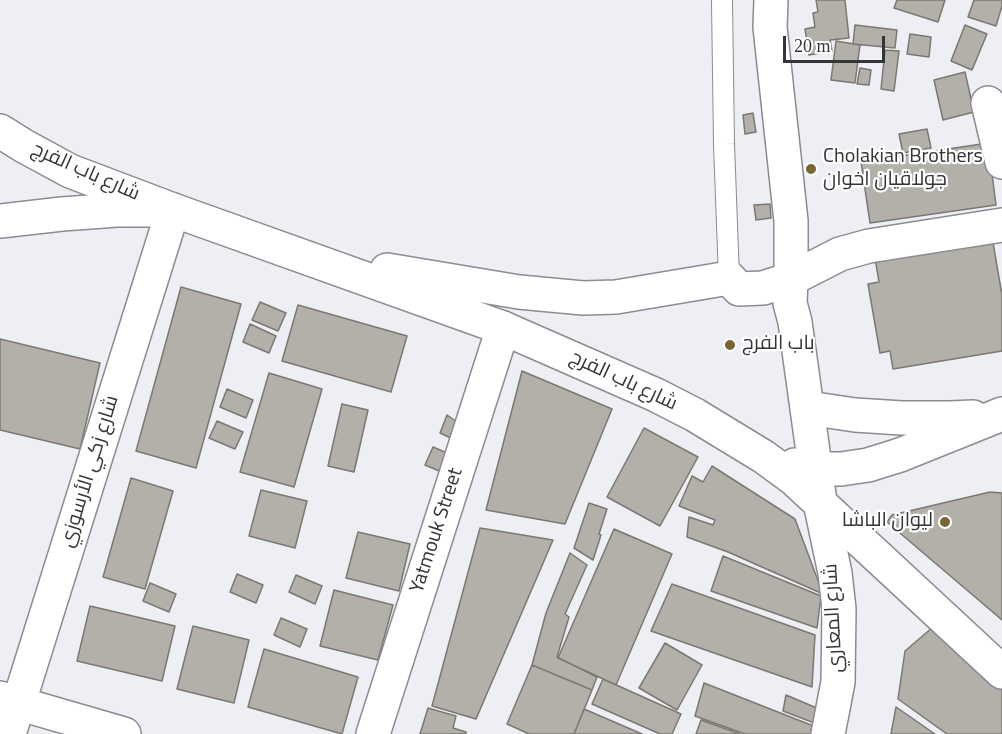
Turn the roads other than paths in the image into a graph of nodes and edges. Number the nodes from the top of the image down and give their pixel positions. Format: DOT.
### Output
graph roads {
  1 [pos="722,0"];
  2 [pos="771,0"];
  3 [pos="988,103"];
  4 [pos="0,131"];
  5 [pos="1002,162"];
  6 [pos="173,210"];
  7 [pos="0,222"];
  8 [pos="1002,225"];
  9 [pos="302,256"];
  10 [pos="729,278"];
  11 [pos="791,279"];
  12 [pos="503,328"];
  13 [pos="808,408"];
  14 [pos="1000,414"];
  15 [pos="764,457"];
  16 [pos="816,469"];
  17 [pos="820,502"];
  18 [pos="1002,672"];
  19 [pos="9,700"];
  20 [pos="9,734"];
  21 [pos="124,734"];
  22 [pos="373,734"];
  23 [pos="828,734"];
  1 -- 10 [label="lane"];
  2 -- 11 [label="main road, شارع المعاري"];
  3 -- 5 [label="main road"];
  4 -- 6 [label="main road, شارع باب الفرج"];
  6 -- 7 [label="main road, شارع باب الفرج"];
  6 -- 9 [label="main road, شارع باب الفرج"];
  6 -- 19 [label="main road, شارع زكي الأرسوزي"];
  8 -- 11 [label="main road"];
  9 -- 10 [label="main road"];
  9 -- 12 [label="main road, شارع باب الفرج"];
  10 -- 11 [label="main road"];
  11 -- 13 [label="main road, شارع المعاري"];
  12 -- 15 [label="main road, شارع باب الفرج"];
  12 -- 22 [label="main road, Yatmouk Street"];
  13 -- 14 [label="main road"];
  13 -- 16 [label="main road, شارع المعاري"];
  14 -- 16 [label="main road"];
  15 -- 16 [label="main road"];
  15 -- 17 [label="main road, شارع باب الفرج"];
  16 -- 17 [label="main road, شارع المعاري"];
  17 -- 18 [label="main road, شارع باب الفرج"];
  17 -- 23 [label="main road, شارع المعاري"];
  19 -- 20 [label="main road, شارع زكي الأرسوزي"];
  19 -- 21 [label="main road"];
}
